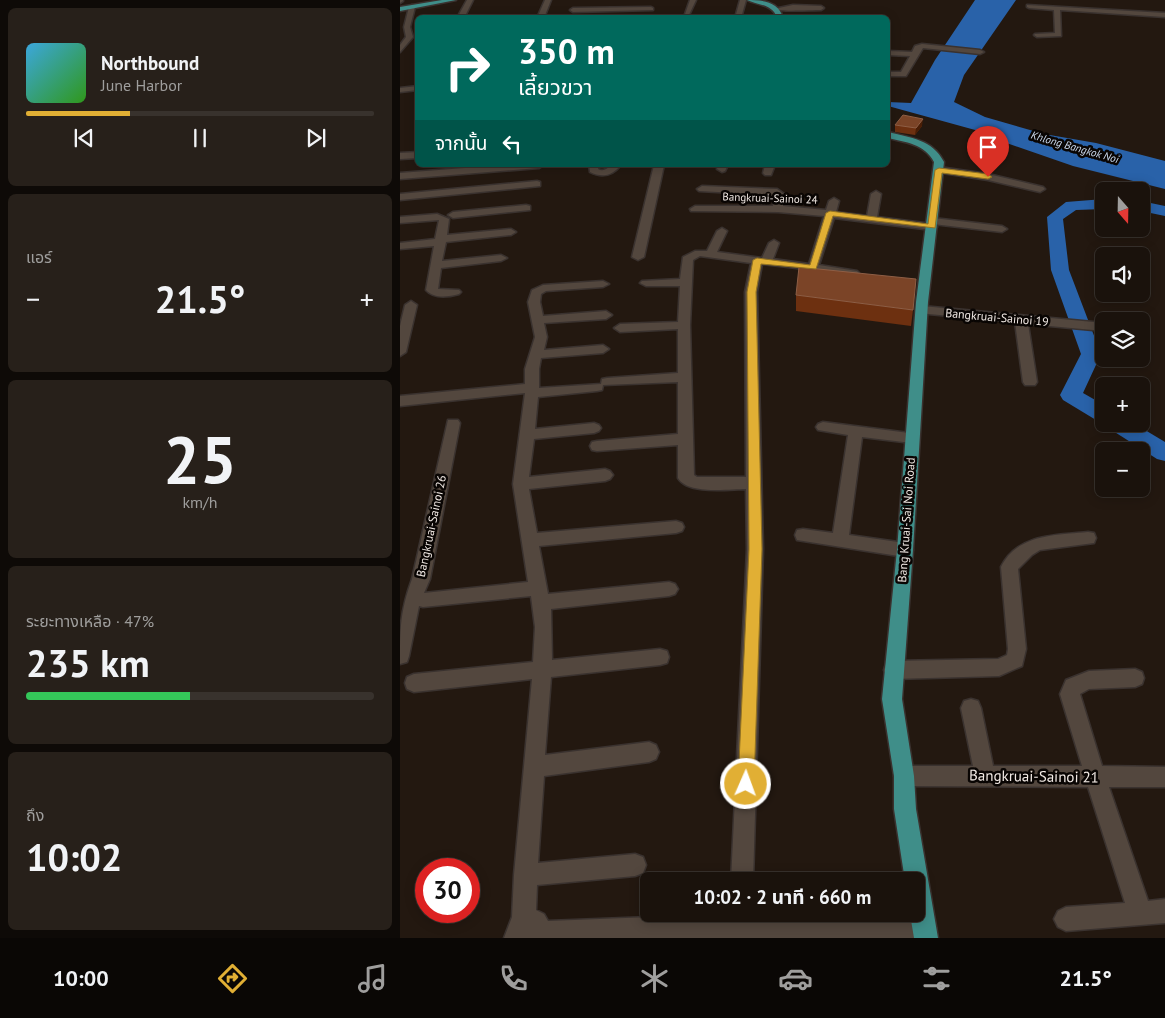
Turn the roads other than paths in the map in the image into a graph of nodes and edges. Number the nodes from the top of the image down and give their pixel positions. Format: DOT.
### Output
graph roads {
  1 [pos="419,0"];
  2 [pos="453,0"];
  3 [pos="470,0"];
  4 [pos="548,0"];
  5 [pos="693,0"];
  6 [pos="743,0"];
  7 [pos="757,1"];
  8 [pos="1029,6"];
  9 [pos="413,7"];
  10 [pos="400,9"];
  11 [pos="777,9"];
  12 [pos="1057,9"];
  13 [pos="573,10"];
  14 [pos="462,15"];
  15 [pos="541,15"];
  16 [pos="648,15"];
  17 [pos="686,15"];
  18 [pos="739,15"];
  19 [pos="780,15"];
  20 [pos="820,15"];
  21 [pos="1165,15"];
  22 [pos="1037,35"];
  23 [pos="400,50"];
  24 [pos="980,52"];
  25 [pos="890,53"];
  26 [pos="915,54"];
  27 [pos="890,74"];
  28 [pos="415,88"];
  29 [pos="400,90"];
  30 [pos="890,135"];
  31 [pos="415,155"];
  32 [pos="400,156"];
  33 [pos="487,167"];
  34 [pos="594,167"];
  35 [pos="615,167"];
  36 [pos="659,167"];
  37 [pos="461,168"];
  38 [pos="939,170"];
  39 [pos="400,176"];
  40 [pos="537,184"];
  41 [pos="702,189"];
  42 [pos="1040,190"];
  43 [pos="453,192"];
  44 [pos="876,194"];
  45 [pos="400,197"];
  46 [pos="834,201"];
  47 [pos="526,208"];
  48 [pos="695,209"];
  49 [pos="778,209"];
  50 [pos="830,213"];
  51 [pos="445,216"];
  52 [pos="872,219"];
  53 [pos="400,220"];
  54 [pos="932,224"];
  55 [pos="1002,229"];
  56 [pos="722,230"];
  57 [pos="511,232"];
  58 [pos="441,241"];
  59 [pos="774,243"];
  60 [pos="400,246"];
  61 [pos="710,255"];
  62 [pos="638,257"];
  63 [pos="501,258"];
  64 [pos="762,261"];
  65 [pos="436,265"];
  66 [pos="813,268"];
  67 [pos="869,275"];
  68 [pos="685,282"];
  69 [pos="646,283"];
  70 [pos="603,284"];
  71 [pos="455,292"];
  72 [pos="411,306"];
  73 [pos="922,310"];
  74 [pos="606,315"];
  75 [pos="1021,318"];
  76 [pos="538,320"];
  77 [pos="684,325"];
  78 [pos="1095,326"];
  79 [pos="620,328"];
  80 [pos="603,349"];
  81 [pos="400,352"];
  82 [pos="535,355"];
  83 [pos="684,377"];
  84 [pos="1030,382"];
  85 [pos="531,390"];
  86 [pos="400,401"];
  87 [pos="453,424"];
  88 [pos="823,427"];
  89 [pos="594,428"];
  90 [pos="856,431"];
  91 [pos="526,435"];
  92 [pos="912,438"];
  93 [pos="685,439"];
  94 [pos="597,446"];
  95 [pos="606,475"];
  96 [pos="754,483"];
  97 [pos="521,484"];
  98 [pos="676,527"];
  99 [pos="802,535"];
  100 [pos="1088,538"];
  101 [pos="530,540"];
  102 [pos="840,540"];
  103 [pos="905,550"];
  104 [pos="669,589"];
  105 [pos="540,595"];
  106 [pos="423,600"];
  107 [pos="400,656"];
  108 [pos="660,657"];
  109 [pos="541,670"];
  110 [pos="893,670"];
  111 [pos="1135,678"];
  112 [pos="414,683"];
  113 [pos="971,708"];
  114 [pos="649,752"];
  115 [pos="535,767"];
  116 [pos="904,776"];
  117 [pos="985,776"];
  118 [pos="1095,777"];
  119 [pos="1165,777"];
  120 [pos="635,865"];
  121 [pos="742,872"];
  122 [pos="525,874"];
  123 [pos="1165,911"];
  124 [pos="1140,912"];
  125 [pos="1066,919"];
  126 [pos="740,925"];
  127 [pos="529,933"];
  128 [pos="925,933"];
  1 -- 9 [label="street"];
  2 -- 9 [label="main road"];
  3 -- 14 [label="street"];
  4 -- 15 [label="street"];
  5 -- 17 [label="street"];
  6 -- 18 [label="street"];
  7 -- 11 [label="main road"];
  8 -- 12 [label="street"];
  9 -- 10 [label="main road"];
  9 -- 23 [label="street"];
  11 -- 19 [label="main road"];
  11 -- 20 [label="street"];
  12 -- 21 [label="street"];
  12 -- 22 [label="street"];
  13 -- 16 [label="street"];
  24 -- 26 [label="street"];
  25 -- 26 [label="street"];
  26 -- 27 [label="street"];
  28 -- 29 [label="street"];
  30 -- 38 [label="main road"];
  31 -- 32 [label="street"];
  33 -- 37 [label="street"];
  34 -- 35 [label="street"];
  36 -- 62 [label="street"];
  37 -- 39 [label="street"];
  37 -- 43 [label="street"];
  38 -- 42 [label="street"];
  38 -- 54 [label="main road, Bang Kruai-Sai Noi Road"];
  40 -- 43 [label="street"];
  41 -- 49 [label="street"];
  43 -- 45 [label="street"];
  43 -- 51 [label="street"];
  44 -- 52 [label="street"];
  46 -- 50 [label="street"];
  47 -- 51 [label="street"];
  48 -- 49 [label="street, Bangkruai-Sainoi 24"];
  49 -- 50 [label="street, Bangkruai-Sainoi 24"];
  50 -- 52 [label="street, Bangkruai-Sainoi 24"];
  50 -- 66 [label="street"];
  51 -- 53 [label="street"];
  51 -- 58 [label="street"];
  52 -- 54 [label="street, Bangkruai-Sainoi 24"];
  54 -- 55 [label="street, Bangkruai-Sainoi 24"];
  54 -- 73 [label="main road, Bang Kruai-Sai Noi Road"];
  56 -- 61 [label="street"];
  57 -- 58 [label="street"];
  58 -- 60 [label="street"];
  58 -- 65 [label="street"];
  59 -- 64 [label="street"];
  61 -- 64 [label="street"];
  61 -- 68 [label="street"];
  63 -- 65 [label="street"];
  64 -- 66 [label="street"];
  64 -- 96 [label="street"];
  65 -- 71 [label="street"];
  66 -- 67 [label="street"];
  68 -- 69 [label="street"];
  68 -- 77 [label="street"];
  70 -- 76 [label="street"];
  72 -- 81 [label="street"];
  73 -- 75 [label="street, Bangkruai-Sainoi 19"];
  73 -- 92 [label="main road, Bang Kruai-Sai Noi Road"];
  74 -- 76 [label="street"];
  75 -- 78 [label="street, Bangkruai-Sainoi 19"];
  75 -- 84 [label="street"];
  76 -- 82 [label="street"];
  77 -- 79 [label="street"];
  77 -- 83 [label="street"];
  80 -- 82 [label="street"];
  82 -- 85 [label="street"];
  83 -- 85 [label="street"];
  83 -- 93 [label="street"];
  85 -- 86 [label="street"];
  85 -- 91 [label="street"];
  87 -- 107 [label="street, Bangkruai-Sainoi 26"];
  88 -- 90 [label="street"];
  89 -- 91 [label="street"];
  90 -- 92 [label="street"];
  90 -- 102 [label="street"];
  91 -- 97 [label="street"];
  92 -- 103 [label="main road, Bang Kruai-Sai Noi Road"];
  93 -- 94 [label="street"];
  93 -- 96 [label="street"];
  95 -- 97 [label="street"];
  96 -- 121 [label="street"];
  97 -- 101 [label="street"];
  98 -- 101 [label="street"];
  99 -- 102 [label="street"];
  100 -- 110 [label="street"];
  101 -- 105 [label="street"];
  102 -- 103 [label="street"];
  103 -- 110 [label="main road, Bang Kruai-Sai Noi Road"];
  104 -- 105 [label="street"];
  105 -- 106 [label="street"];
  105 -- 109 [label="street"];
  108 -- 109 [label="street"];
  109 -- 112 [label="street"];
  109 -- 115 [label="street"];
  110 -- 116 [label="main road, Bang Kruai-Sai Noi Road"];
  111 -- 118 [label="street"];
  113 -- 117 [label="street"];
  114 -- 115 [label="street"];
  115 -- 122 [label="street"];
  116 -- 117 [label="street, Bangkruai-Sainoi 21"];
  116 -- 128 [label="main road, Bang Kruai-Sai Noi Road"];
  117 -- 118 [label="street, Bangkruai-Sainoi 21"];
  118 -- 119 [label="street, Bangkruai-Sainoi 21"];
  118 -- 124 [label="street"];
  120 -- 122 [label="street"];
  122 -- 127 [label="street"];
  123 -- 124 [label="street"];
  124 -- 125 [label="street"];
  126 -- 127 [label="street"];
  126 -- 128 [label="street"];
}
